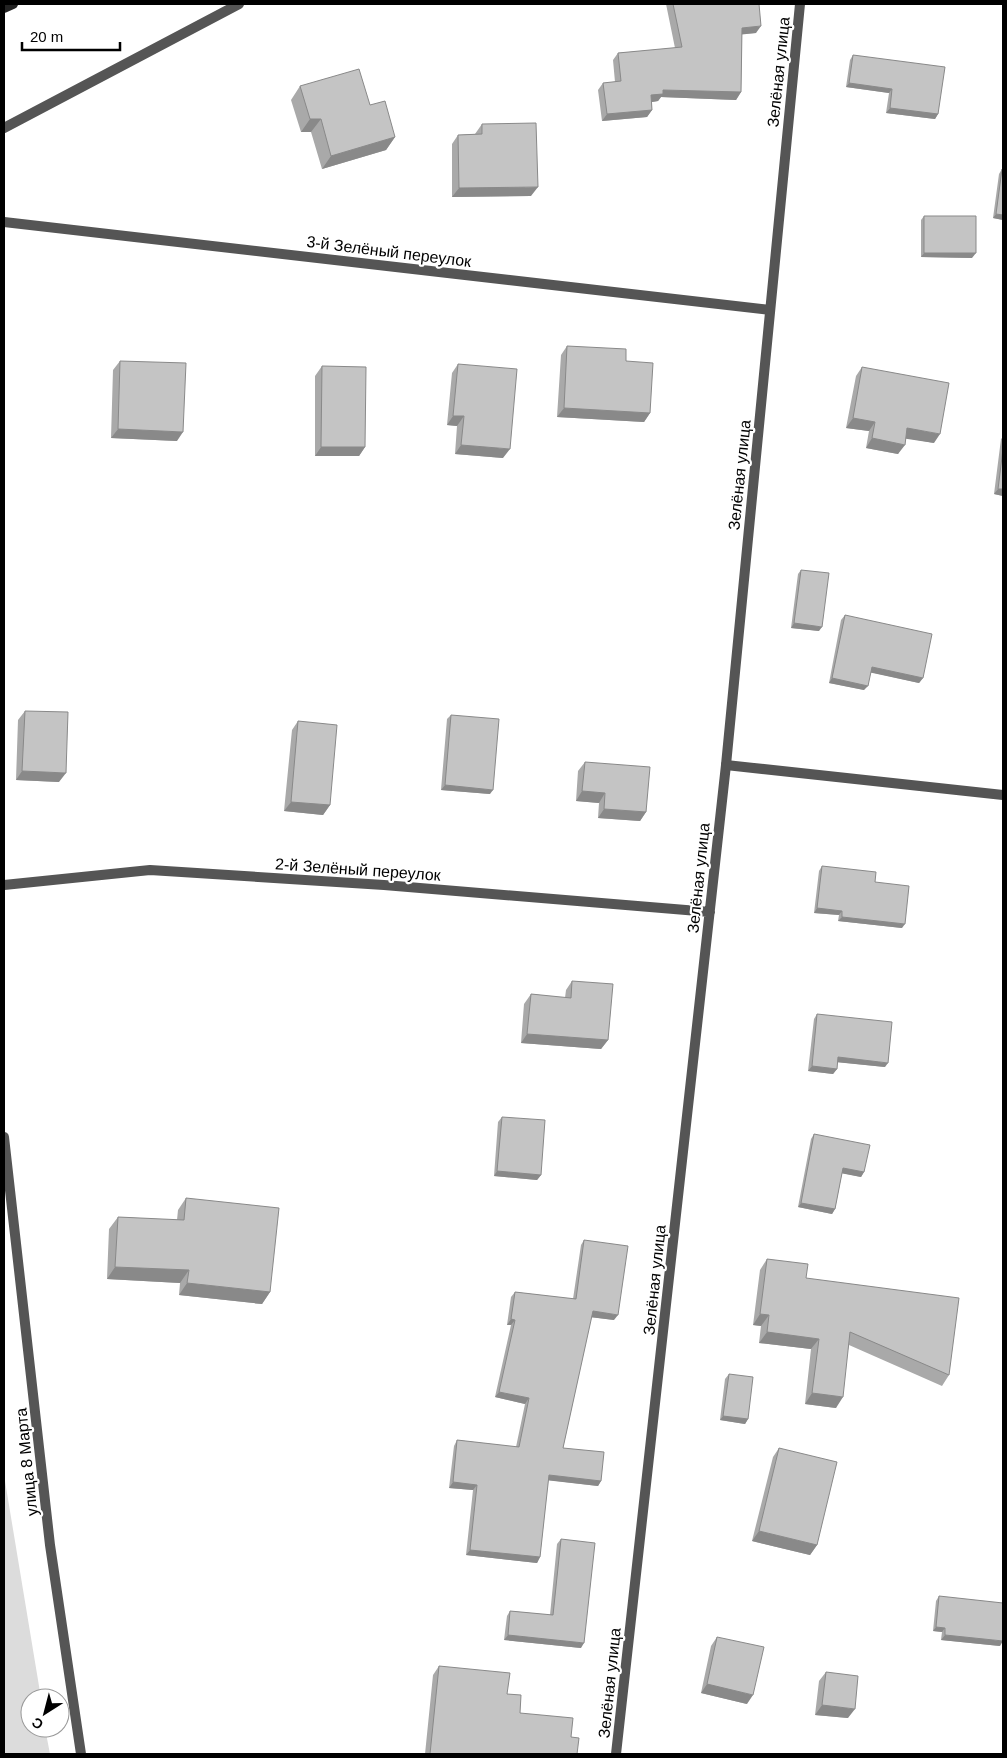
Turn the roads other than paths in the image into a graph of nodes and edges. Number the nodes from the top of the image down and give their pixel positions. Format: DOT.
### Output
graph roads {
  1 [pos="13,4"];
  2 [pos="239,4"];
  3 [pos="800,4"];
  4 [pos="4,8"];
  5 [pos="4,128"];
  6 [pos="4,222"];
  7 [pos="770,310"];
  8 [pos="726,765"];
  9 [pos="1003,795"];
  10 [pos="4,885"];
  11 [pos="710,912"];
  12 [pos="4,1136"];
  13 [pos="81,1754"];
  14 [pos="616,1754"];
  1 -- 4 [label="street"];
  2 -- 5 [label="street"];
  3 -- 7 [label="street, Зелёная улица"];
  6 -- 7 [label="street, 3-й Зелёный переулок"];
  7 -- 8 [label="street, Зелёная улица"];
  8 -- 9 [label="street"];
  8 -- 11 [label="street, Зелёная улица"];
  10 -- 11 [label="street, 2-й Зелёный переулок"];
  11 -- 14 [label="street, Зелёная улица"];
  12 -- 13 [label="street, улица 8 Марта"];
}
